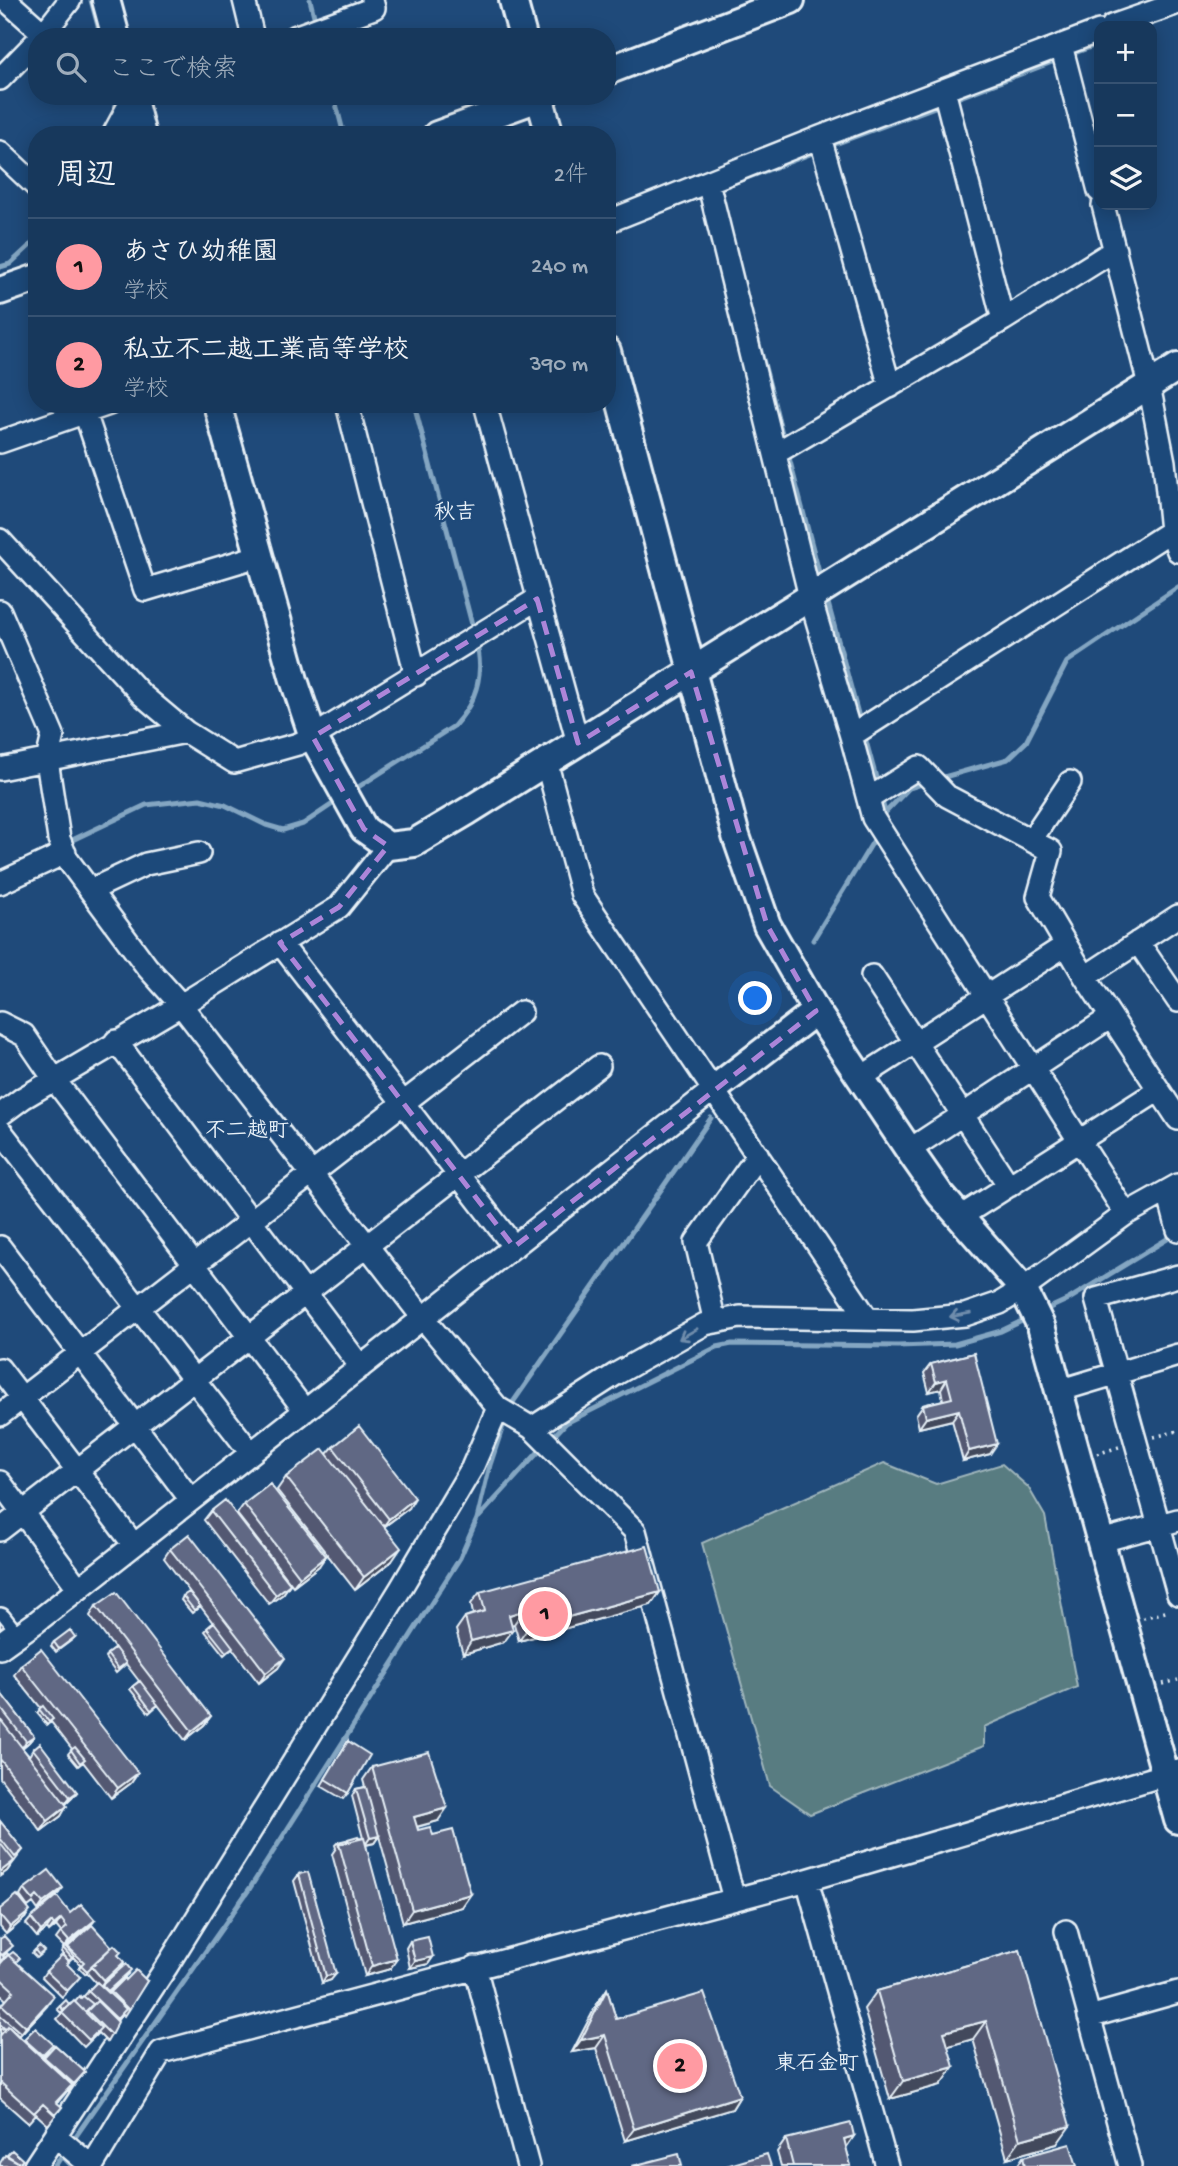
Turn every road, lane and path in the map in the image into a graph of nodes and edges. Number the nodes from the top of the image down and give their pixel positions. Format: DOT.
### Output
graph roads {
  1 [pos="6,0"];
  2 [pos="70,0"];
  3 [pos="106,0"];
  4 [pos="244,0"];
  5 [pos="372,0"];
  6 [pos="513,0"];
  7 [pos="792,0"];
  8 [pos="1178,3"];
  9 [pos="1126,21"];
  10 [pos="32,28"];
  11 [pos="47,28"];
  12 [pos="114,28"];
  13 [pos="251,28"];
  14 [pos="317,28"];
  15 [pos="521,28"];
  16 [pos="1094,33"];
  17 [pos="1061,45"];
  18 [pos="28,50"];
  19 [pos="616,68"];
  20 [pos="0,79"];
  21 [pos="944,90"];
  22 [pos="128,105"];
  23 [pos="135,105"];
  24 [pos="519,105"];
  25 [pos="543,105"];
  26 [pos="118,126"];
  27 [pos="140,126"];
  28 [pos="462,126"];
  29 [pos="548,126"];
  30 [pos="820,137"];
  31 [pos="0,152"];
  32 [pos="1094,172"];
  33 [pos="28,178"];
  34 [pos="708,182"];
  35 [pos="1104,210"];
  36 [pos="616,218"];
  37 [pos="1115,250"];
  38 [pos="28,281"];
  39 [pos="0,291"];
  40 [pos="1003,320"];
  41 [pos="1178,367"];
  42 [pos="616,385"];
  43 [pos="1149,385"];
  44 [pos="890,387"];
  45 [pos="219,413"];
  46 [pos="349,413"];
  47 [pos="487,413"];
  48 [pos="85,414"];
  49 [pos="0,442"];
  50 [pos="776,453"];
  51 [pos="1171,462"];
  52 [pos="0,540"];
  53 [pos="1175,541"];
  54 [pos="258,556"];
  55 [pos="810,597"];
  56 [pos="537,599"];
  57 [pos="0,611"];
  58 [pos="691,672"];
  59 [pos="416,675"];
  60 [pos="186,732"];
  61 [pos="851,736"];
  62 [pos="313,737"];
  63 [pos="578,743"];
  64 [pos="47,760"];
  65 [pos="545,761"];
  66 [pos="0,769"];
  67 [pos="1070,782"];
  68 [pos="868,799"];
  69 [pos="1031,840"];
  70 [pos="62,846"];
  71 [pos="387,846"];
  72 [pos="199,853"];
  73 [pos="0,883"];
  74 [pos="90,890"];
  75 [pos="1178,916"];
  76 [pos="280,943"];
  77 [pos="1138,943"];
  78 [pos="1066,945"];
  79 [pos="872,976"];
  80 [pos="1085,977"];
  81 [pos="987,996"];
  82 [pos="1178,1001"];
  83 [pos="181,1005"];
  84 [pos="817,1011"];
  85 [pos="521,1012"];
  86 [pos="1111,1017"];
  87 [pos="0,1023"];
  88 [pos="116,1041"];
  89 [pos="915,1042"];
  90 [pos="599,1066"];
  91 [pos="1033,1069"];
  92 [pos="860,1078"];
  93 [pos="54,1079"];
  94 [pos="713,1090"];
  95 [pos="1159,1090"];
  96 [pos="403,1104"];
  97 [pos="0,1115"];
  98 [pos="963,1115"];
  99 [pos="1178,1119"];
  100 [pos="0,1130"];
  101 [pos="1079,1140"];
  102 [pos="909,1150"];
  103 [pos="758,1155"];
  104 [pos="312,1174"];
  105 [pos="458,1175"];
  106 [pos="1009,1185"];
  107 [pos="1173,1189"];
  108 [pos="1126,1214"];
  109 [pos="960,1217"];
  110 [pos="251,1221"];
  111 [pos="1178,1230"];
  112 [pos="367,1246"];
  113 [pos="0,1247"];
  114 [pos="514,1247"];
  115 [pos="195,1265"];
  116 [pos="1178,1276"];
  117 [pos="1023,1289"];
  118 [pos="305,1293"];
  119 [pos="138,1308"];
  120 [pos="423,1318"];
  121 [pos="867,1318"];
  122 [pos="715,1322"];
  123 [pos="249,1337"];
  124 [pos="80,1353"];
  125 [pos="1178,1356"];
  126 [pos="360,1367"];
  127 [pos="0,1369"];
  128 [pos="1118,1373"];
  129 [pos="194,1380"];
  130 [pos="1058,1391"];
  131 [pos="22,1398"];
  132 [pos="498,1408"];
  133 [pos="305,1411"];
  134 [pos="0,1415"];
  135 [pos="135,1426"];
  136 [pos="532,1428"];
  137 [pos="251,1453"];
  138 [pos="77,1471"];
  139 [pos="0,1482"];
  140 [pos="191,1500"];
  141 [pos="23,1513"];
  142 [pos="1169,1523"];
  143 [pos="0,1530"];
  144 [pos="1101,1541"];
  145 [pos="134,1545"];
  146 [pos="79,1589"];
  147 [pos="1178,1594"];
  148 [pos="1178,1609"];
  149 [pos="0,1619"];
  150 [pos="1124,1623"];
  151 [pos="7,1642"];
  152 [pos="1172,1773"];
  153 [pos="1178,1820"];
  154 [pos="807,1880"];
  155 [pos="734,1899"];
  156 [pos="1066,1931"];
  157 [pos="475,1967"];
  158 [pos="1178,1992"];
  159 [pos="1089,2017"];
  160 [pos="56,2136"];
  161 [pos="35,2166"];
  162 [pos="91,2166"];
  163 [pos="528,2166"];
  164 [pos="887,2166"];
  165 [pos="1130,2166"];
  1 -- 10 [label="street"];
  2 -- 11 [label="street"];
  3 -- 12 [label="street"];
  4 -- 13 [label="street"];
  5 -- 14 [label="street"];
  6 -- 15 [label="street"];
  7 -- 19 [label="street"];
  8 -- 9 [label="street"];
  16 -- 17 [label="street"];
  17 -- 21 [label="street"];
  17 -- 32 [label="street"];
  18 -- 20 [label="street"];
  21 -- 30 [label="street"];
  21 -- 40 [label="street"];
  22 -- 26 [label="street"];
  23 -- 27 [label="street"];
  24 -- 28 [label="street"];
  25 -- 29 [label="street"];
  30 -- 34 [label="street"];
  30 -- 44 [label="street"];
  31 -- 33 [label="street"];
  34 -- 36 [label="street"];
  34 -- 50 [label="street"];
  35 -- 37 [label="street"];
  37 -- 40 [label="street"];
  37 -- 43 [label="street"];
  38 -- 39 [label="street"];
  40 -- 44 [label="street"];
  41 -- 43 [label="street"];
  42 -- 58 [label="street"];
  43 -- 51 [label="street"];
  43 -- 55 [label="street"];
  44 -- 50 [label="street"];
  45 -- 54 [label="street"];
  46 -- 59 [label="street"];
  47 -- 56 [label="street"];
  48 -- 49 [label="street"];
  48 -- 54 [label="street"];
  50 -- 55 [label="street"];
  51 -- 53 [label="street"];
  52 -- 60 [label="street"];
  53 -- 61 [label="street"];
  54 -- 62 [label="street"];
  55 -- 58 [label="street"];
  55 -- 61 [label="street"];
  56 -- 59 [label="street"];
  56 -- 63 [label="street"];
  57 -- 64 [label="street"];
  58 -- 63 [label="street"];
  58 -- 84 [label="street"];
  59 -- 62 [label="street"];
  60 -- 62 [label="street"];
  60 -- 64 [label="street"];
  61 -- 68 [label="street"];
  62 -- 71 [label="street"];
  63 -- 65 [label="street"];
  64 -- 66 [label="street"];
  64 -- 70 [label="street"];
  65 -- 71 [label="street"];
  65 -- 94 [label="street"];
  67 -- 69 [label="street"];
  68 -- 69 [label="street"];
  68 -- 81 [label="street"];
  69 -- 78 [label="street"];
  70 -- 73 [label="street"];
  70 -- 74 [label="street"];
  71 -- 76 [label="street"];
  72 -- 74 [label="street"];
  74 -- 83 [label="street"];
  75 -- 77 [label="street"];
  76 -- 83 [label="street"];
  76 -- 96 [label="street"];
  77 -- 80 [label="street"];
  77 -- 82 [label="street"];
  78 -- 80 [label="street"];
  78 -- 81 [label="street"];
  79 -- 89 [label="street"];
  80 -- 86 [label="street"];
  81 -- 89 [label="street"];
  81 -- 91 [label="street"];
  83 -- 88 [label="street"];
  83 -- 104 [label="street"];
  84 -- 92 [label="street"];
  84 -- 94 [label="street"];
  85 -- 96 [label="street"];
  86 -- 91 [label="street"];
  86 -- 95 [label="street"];
  87 -- 93 [label="street"];
  88 -- 93 [label="street"];
  88 -- 110 [label="street"];
  89 -- 92 [label="street"];
  89 -- 98 [label="street"];
  90 -- 105 [label="street"];
  91 -- 98 [label="street"];
  91 -- 101 [label="street"];
  92 -- 102 [label="street"];
  93 -- 97 [label="street"];
  93 -- 115 [label="street"];
  94 -- 103 [label="street"];
  94 -- 114 [label="street"];
  95 -- 99 [label="street"];
  95 -- 101 [label="street"];
  96 -- 104 [label="street"];
  96 -- 105 [label="street"];
  98 -- 102 [label="street"];
  98 -- 106 [label="street"];
  100 -- 119 [label="street"];
  101 -- 106 [label="street"];
  101 -- 108 [label="street"];
  102 -- 109 [label="street"];
  103 -- 121 [label="street"];
  103 -- 122 [label="street"];
  104 -- 110 [label="street"];
  104 -- 112 [label="street"];
  105 -- 112 [label="street"];
  105 -- 114 [label="street"];
  106 -- 109 [label="street"];
  107 -- 108 [label="street"];
  107 -- 111 [label="street"];
  108 -- 117 [label="street"];
  109 -- 117 [label="street"];
  110 -- 115 [label="street"];
  110 -- 118 [label="street"];
  112 -- 118 [label="street"];
  112 -- 120 [label="street"];
  113 -- 124 [label="street"];
  114 -- 120 [label="street"];
  115 -- 119 [label="street"];
  115 -- 123 [label="street"];
  116 -- 128 [label="street"];
  117 -- 121 [label="street, one-way"];
  117 -- 130 [label="street"];
  118 -- 123 [label="street"];
  118 -- 126 [label="street"];
  119 -- 124 [label="street"];
  119 -- 129 [label="street"];
  120 -- 126 [label="street"];
  120 -- 132 [label="street"];
  121 -- 122 [label="street"];
  122 -- 136 [label="street, one-way"];
  123 -- 129 [label="street"];
  123 -- 133 [label="street"];
  124 -- 131 [label="street"];
  124 -- 135 [label="street"];
  125 -- 128 [label="street"];
  126 -- 133 [label="street"];
  127 -- 131 [label="street"];
  128 -- 130 [label="street"];
  128 -- 142 [label="street"];
  129 -- 135 [label="street"];
  129 -- 137 [label="street"];
  130 -- 144 [label="street"];
  131 -- 134 [label="street"];
  131 -- 138 [label="street"];
  132 -- 136 [label="street"];
  132 -- 160 [label="street"];
  133 -- 137 [label="street"];
  135 -- 138 [label="street"];
  135 -- 140 [label="street"];
  136 -- 155 [label="street"];
  137 -- 140 [label="street"];
  138 -- 141 [label="street"];
  138 -- 145 [label="street"];
  139 -- 141 [label="street"];
  140 -- 145 [label="street"];
  141 -- 143 [label="street"];
  141 -- 146 [label="street"];
  142 -- 144 [label="street"];
  142 -- 147 [label="street"];
  144 -- 150 [label="street"];
  145 -- 146 [label="street"];
  146 -- 151 [label="street"];
  148 -- 150 [label="path"];
  149 -- 151 [label="street"];
  150 -- 152 [label="street"];
  152 -- 153 [label="street"];
  152 -- 154 [label="street"];
  154 -- 155 [label="street"];
  154 -- 164 [label="street"];
  155 -- 157 [label="street"];
  156 -- 159 [label="street"];
  157 -- 162 [label="street"];
  157 -- 163 [label="street"];
  158 -- 159 [label="street"];
  159 -- 165 [label="street"];
  160 -- 161 [label="street"];
  160 -- 162 [label="street"];
}
